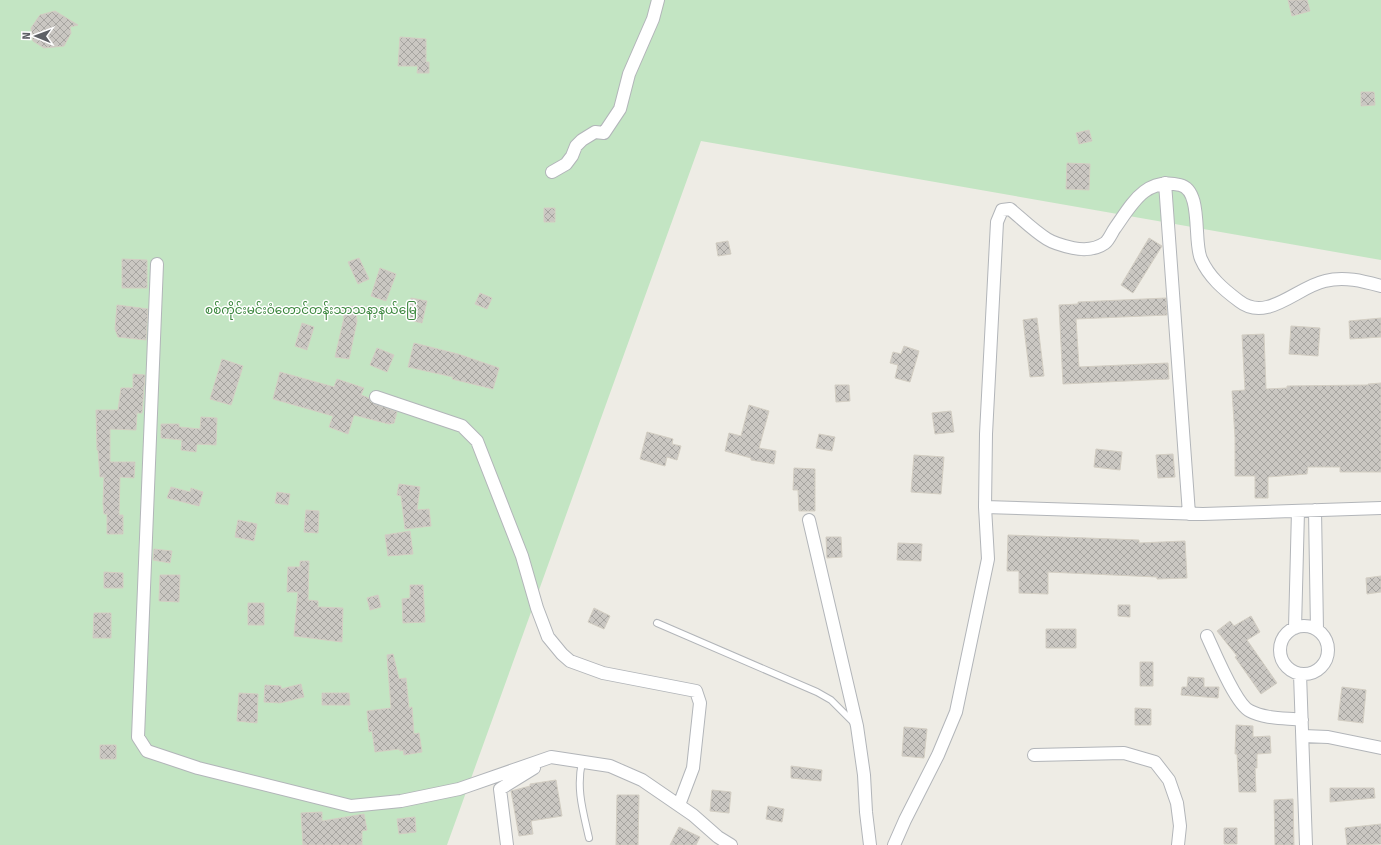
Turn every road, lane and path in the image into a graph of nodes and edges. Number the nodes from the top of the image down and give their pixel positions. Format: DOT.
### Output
graph roads {
  1 [pos="658,0"];
  2 [pos="552,172"];
  3 [pos="1165,183"];
  4 [pos="157,264"];
  5 [pos="1381,286"];
  6 [pos="376,397"];
  7 [pos="985,507"];
  8 [pos="1381,508"];
  9 [pos="1315,510"];
  10 [pos="1298,511"];
  11 [pos="1189,514"];
  12 [pos="809,520"];
  13 [pos="657,623"];
  14 [pos="1295,628"];
  15 [pos="1317,630"];
  16 [pos="1207,636"];
  17 [pos="1300,674"];
  18 [pos="1302,720"];
  19 [pos="857,726"];
  20 [pos="1303,736"];
  21 [pos="1381,748"];
  22 [pos="1034,755"];
  23 [pos="551,757"];
  24 [pos="582,762"];
  25 [pos="678,805"];
  26 [pos="589,838"];
  27 [pos="507,845"];
  28 [pos="731,845"];
  29 [pos="870,845"];
  30 [pos="894,845"];
  31 [pos="1178,845"];
  32 [pos="1306,845"];
  1 -- 2 [label="street"];
  3 -- 5 [label="street"];
  3 -- 7 [label="street"];
  3 -- 11 [label="street"];
  4 -- 23 [label="street"];
  6 -- 25 [label="street"];
  7 -- 11 [label="street"];
  7 -- 30 [label="street"];
  8 -- 9 [label="street"];
  9 -- 10 [label="street"];
  9 -- 15 [label="street"];
  10 -- 11 [label="street"];
  10 -- 14 [label="street"];
  12 -- 19 [label="street"];
  13 -- 19 [label="lane"];
  14 -- 15 [label="street"];
  14 -- 17 [label="street"];
  15 -- 17 [label="street"];
  16 -- 18 [label="street"];
  17 -- 18 [label="street"];
  18 -- 20 [label="street"];
  19 -- 29 [label="street"];
  20 -- 21 [label="street"];
  20 -- 32 [label="street"];
  22 -- 31 [label="street"];
  23 -- 24 [label="street"];
  23 -- 27 [label="street"];
  24 -- 25 [label="street"];
  24 -- 26 [label="lane"];
  25 -- 28 [label="street"];
}
